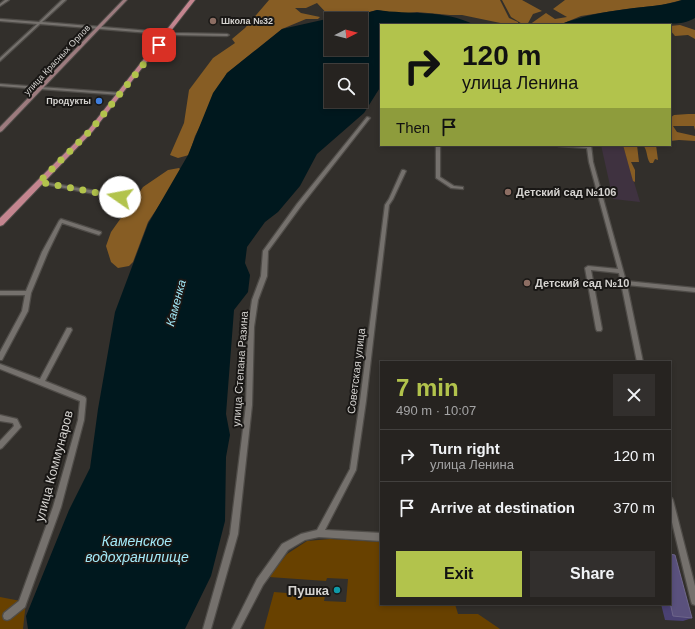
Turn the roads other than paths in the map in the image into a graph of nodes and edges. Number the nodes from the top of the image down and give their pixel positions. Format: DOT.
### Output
graph roads {
  1 [pos="7,0"];
  2 [pos="64,0"];
  3 [pos="125,0"];
  4 [pos="194,0"];
  5 [pos="0,5"];
  6 [pos="0,20"];
  7 [pos="40,23"];
  8 [pos="98,28"];
  9 [pos="167,34"];
  10 [pos="227,35"];
  11 [pos="0,60"];
  12 [pos="0,85"];
  13 [pos="42,88"];
  14 [pos="120,94"];
  15 [pos="368,118"];
  16 [pos="0,130"];
  17 [pos="438,146"];
  18 [pos="589,146"];
  19 [pos="404,171"];
  20 [pos="39,182"];
  21 [pos="461,188"];
  22 [pos="120,197"];
  23 [pos="0,223"];
  24 [pos="99,233"];
  25 [pos="621,271"];
  26 [pos="624,283"];
  27 [pos="695,290"];
  28 [pos="28,293"];
  29 [pos="0,294"];
  30 [pos="599,329"];
  31 [pos="69,330"];
  32 [pos="0,358"];
  33 [pos="640,361"];
  34 [pos="0,366"];
  35 [pos="41,383"];
  36 [pos="0,418"];
  37 [pos="0,446"];
  38 [pos="671,504"];
  39 [pos="319,533"];
  40 [pos="380,537"];
  41 [pos="695,601"];
  42 [pos="7,616"];
  43 [pos="207,629"];
  44 [pos="236,629"];
  1 -- 5 [label="street"];
  2 -- 7 [label="street"];
  3 -- 8 [label="street, улица Красных Орлов"];
  4 -- 9 [label="main road"];
  6 -- 7 [label="street"];
  7 -- 8 [label="street"];
  7 -- 11 [label="street"];
  8 -- 9 [label="street"];
  8 -- 13 [label="street, улица Красных Орлов"];
  9 -- 10 [label="street"];
  9 -- 14 [label="main road"];
  12 -- 13 [label="street"];
  13 -- 14 [label="street"];
  13 -- 16 [label="street, улица Красных Орлов"];
  14 -- 20 [label="main road"];
  15 -- 43 [label="street, улица Степана Разина"];
  17 -- 21 [label="street"];
  18 -- 25 [label="street"];
  19 -- 39 [label="street, Советская улица"];
  20 -- 22 [label="street"];
  20 -- 23 [label="main road"];
  24 -- 28 [label="street"];
  25 -- 26 [label="street"];
  25 -- 30 [label="street"];
  26 -- 27 [label="street"];
  26 -- 33 [label="street"];
  28 -- 29 [label="street"];
  28 -- 32 [label="street"];
  31 -- 35 [label="street"];
  34 -- 35 [label="street, улица Коммунаров"];
  35 -- 42 [label="street, улица Коммунаров"];
  36 -- 37 [label="street"];
  38 -- 41 [label="street"];
  39 -- 40 [label="street"];
  39 -- 44 [label="street"];
}
